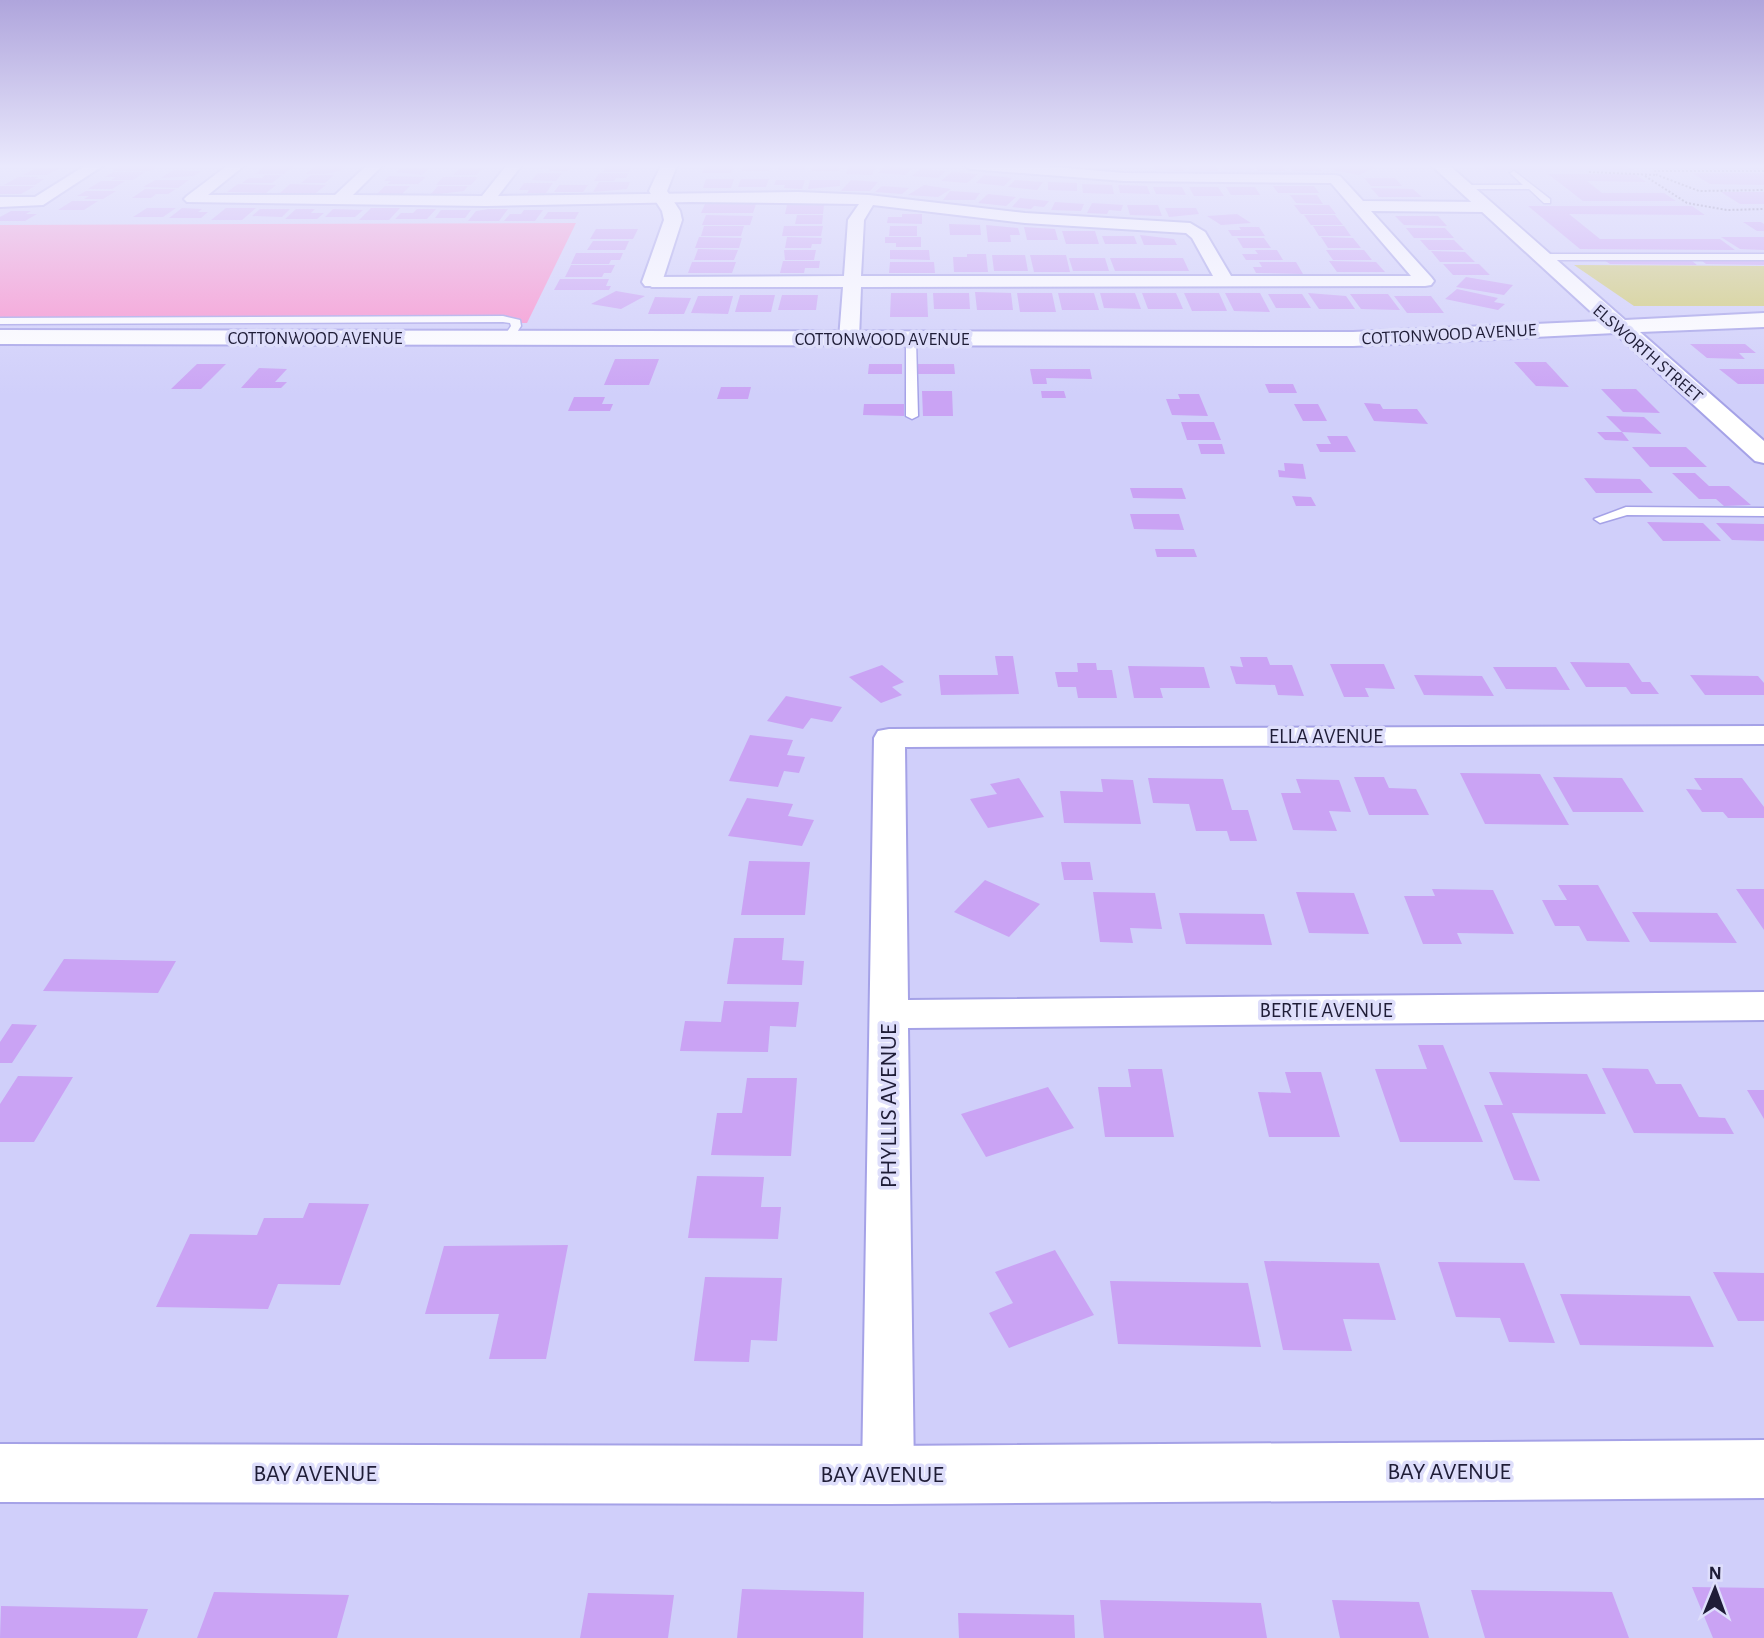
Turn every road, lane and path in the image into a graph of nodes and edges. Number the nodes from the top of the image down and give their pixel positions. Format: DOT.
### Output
graph roads {
  1 [pos="666,241"];
  2 [pos="855,241"];
  3 [pos="1203,241"];
  4 [pos="1390,241"];
  5 [pos="1523,241"];
  6 [pos="1540,257"];
  7 [pos="1764,257"];
  8 [pos="1225,281"];
  9 [pos="652,282"];
  10 [pos="853,282"];
  11 [pos="1764,320"];
  12 [pos="0,321"];
  13 [pos="1620,325"];
  14 [pos="0,337"];
  15 [pos="508,338"];
  16 [pos="849,339"];
  17 [pos="911,339"];
  18 [pos="912,416"];
  19 [pos="1764,455"];
  20 [pos="1764,512"];
  21 [pos="1600,519"];
  22 [pos="1764,735"];
  23 [pos="889,738"];
  24 [pos="1764,1006"];
  25 [pos="888,1014"];
  26 [pos="1764,1469"];
  27 [pos="0,1473"];
  28 [pos="888,1475"];
  1 -- 9 [label="street"];
  2 -- 10 [label="street"];
  3 -- 8 [label="street"];
  4 -- 8 [label="street"];
  5 -- 6 [label="street, ELSWORTH STREET"];
  6 -- 7 [label="lane"];
  6 -- 13 [label="street, ELSWORTH STREET"];
  8 -- 10 [label="street"];
  9 -- 10 [label="street"];
  10 -- 16 [label="street"];
  11 -- 13 [label="street, COTTONWOOD AVENUE"];
  12 -- 15 [label="lane"];
  13 -- 17 [label="street, COTTONWOOD AVENUE"];
  13 -- 19 [label="street, ELSWORTH STREET"];
  14 -- 15 [label="street, COTTONWOOD AVENUE"];
  15 -- 16 [label="street, COTTONWOOD AVENUE"];
  16 -- 17 [label="street, COTTONWOOD AVENUE"];
  17 -- 18 [label="lane"];
  20 -- 21 [label="lane"];
  22 -- 23 [label="street, ELLA AVENUE"];
  23 -- 25 [label="street, PHYLLIS AVENUE"];
  24 -- 25 [label="street, BERTIE AVENUE"];
  25 -- 28 [label="street, PHYLLIS AVENUE"];
  26 -- 28 [label="street, BAY AVENUE"];
  27 -- 28 [label="street, BAY AVENUE"];
}
